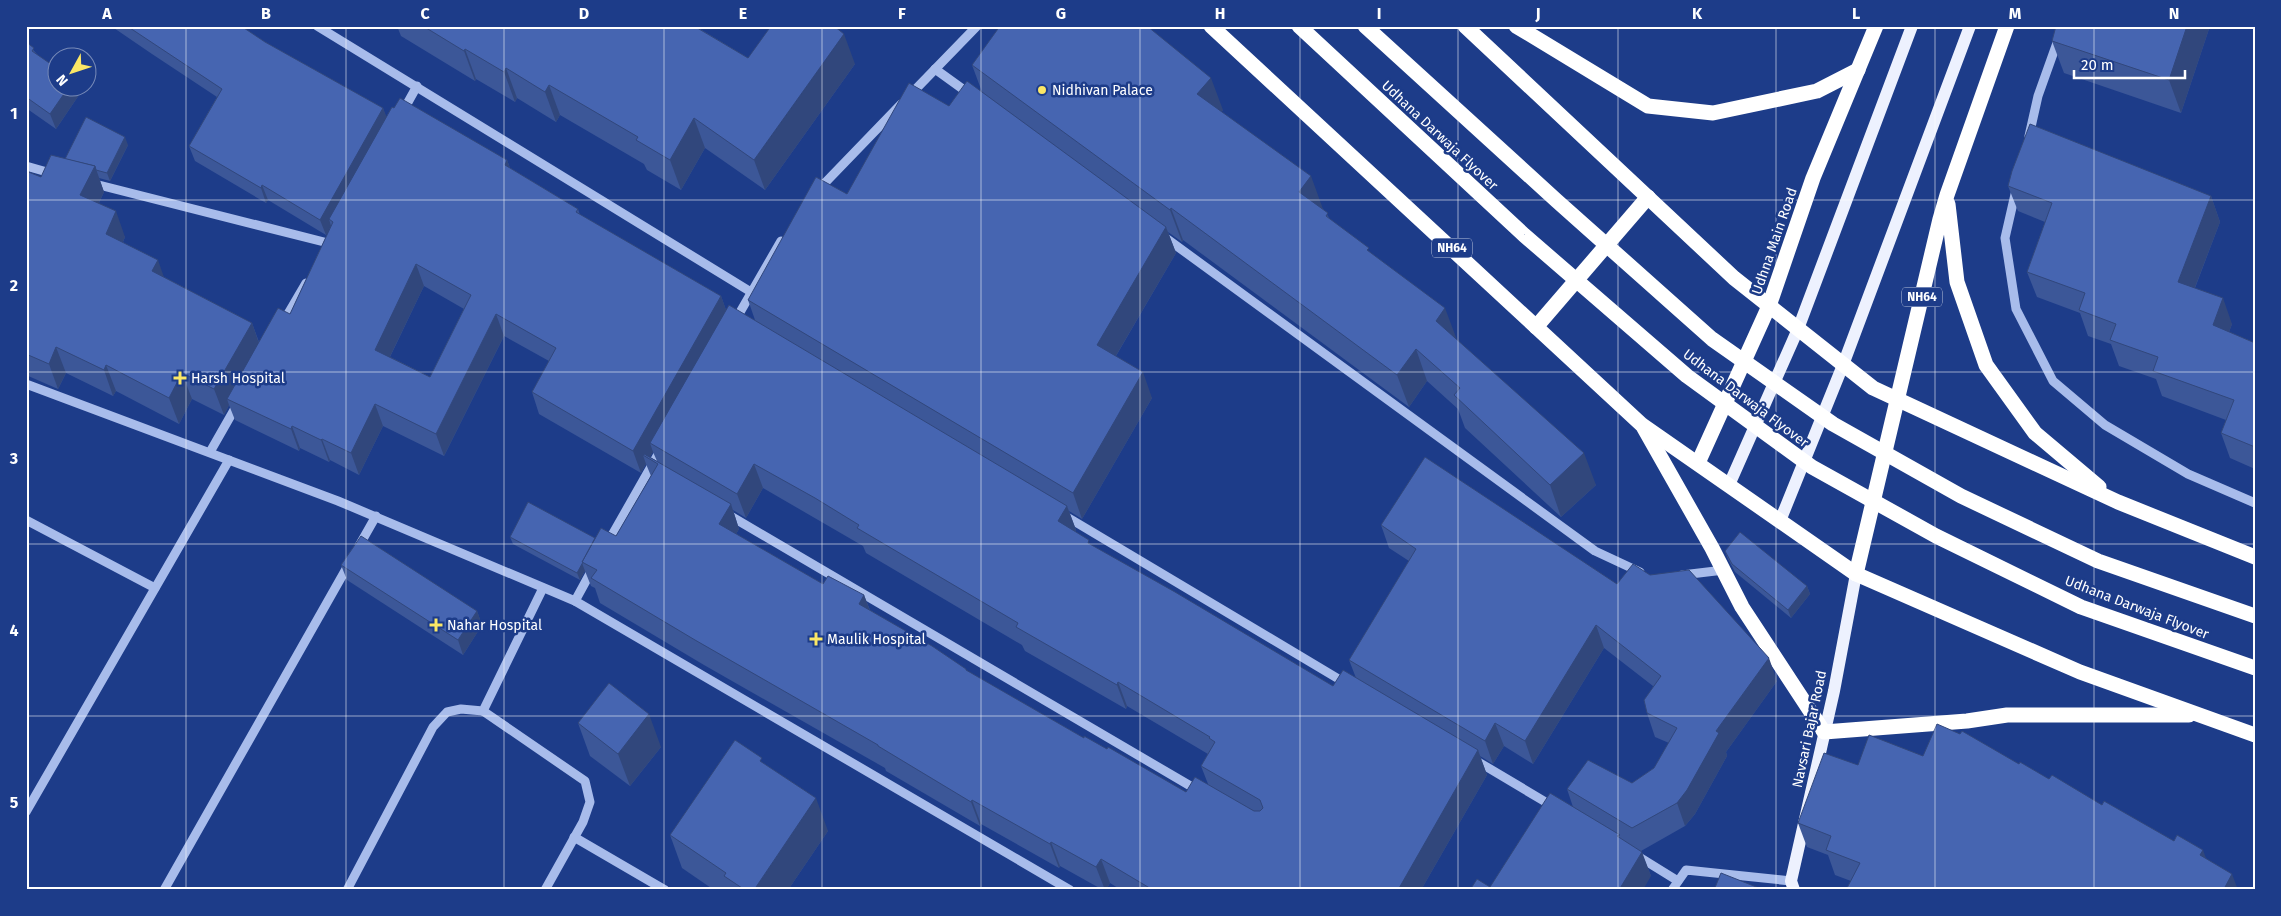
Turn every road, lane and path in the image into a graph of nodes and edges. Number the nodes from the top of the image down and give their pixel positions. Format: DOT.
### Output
graph roads {
  1 [pos="317,26"];
  2 [pos="977,26"];
  3 [pos="1211,26"];
  4 [pos="1299,26"];
  5 [pos="1366,26"];
  6 [pos="1464,26"];
  7 [pos="1516,26"];
  8 [pos="1876,26"];
  9 [pos="1912,26"];
  10 [pos="1970,26"];
  11 [pos="2007,26"];
  12 [pos="2063,26"];
  13 [pos="935,69"];
  14 [pos="1858,70"];
  15 [pos="417,86"];
  16 [pos="975,98"];
  17 [pos="394,125"];
  18 [pos="2027,144"];
  19 [pos="26,166"];
  20 [pos="62,176"];
  21 [pos="81,181"];
  22 [pos="2018,181"];
  23 [pos="1947,195"];
  24 [pos="1648,197"];
  25 [pos="811,198"];
  26 [pos="1152,228"];
  27 [pos="784,236"];
  28 [pos="328,243"];
  29 [pos="309,276"];
  30 [pos="751,292"];
  31 [pos="1769,306"];
  32 [pos="744,325"];
  33 [pos="1536,327"];
  34 [pos="1798,329"];
  35 [pos="276,335"];
  36 [pos="1843,365"];
  37 [pos="26,384"];
  38 [pos="243,394"];
  39 [pos="1897,400"];
  40 [pos="1642,425"];
  41 [pos="664,444"];
  42 [pos="210,452"];
  43 [pos="229,460"];
  44 [pos="1698,464"];
  45 [pos="650,469"];
  46 [pos="658,474"];
  47 [pos="1729,485"];
  48 [pos="2118,502"];
  49 [pos="2255,503"];
  50 [pos="717,508"];
  51 [pos="1052,509"];
  52 [pos="376,516"];
  53 [pos="26,520"];
  54 [pos="1780,521"];
  55 [pos="2255,558"];
  56 [pos="1724,570"];
  57 [pos="1646,574"];
  58 [pos="1856,574"];
  59 [pos="1675,575"];
  60 [pos="154,588"];
  61 [pos="543,588"];
  62 [pos="574,601"];
  63 [pos="2255,616"];
  64 [pos="2255,668"];
  65 [pos="1353,687"];
  66 [pos="483,711"];
  67 [pos="2200,715"];
  68 [pos="1824,732"];
  69 [pos="2255,735"];
  70 [pos="1464,753"];
  71 [pos="1206,796"];
  72 [pos="1558,809"];
  73 [pos="26,812"];
  74 [pos="574,837"];
  75 [pos="1627,850"];
  76 [pos="1678,881"];
  77 [pos="1793,885"];
  78 [pos="164,890"];
  79 [pos="348,890"];
  80 [pos="545,890"];
  81 [pos="665,890"];
  82 [pos="1070,890"];
  83 [pos="1672,890"];
  1 -- 15 [label="street"];
  2 -- 13 [label="street"];
  3 -- 33 [label="highway, NH64"];
  4 -- 64 [label="highway, Udhana Darwaja Flyover, bridge"];
  5 -- 63 [label="highway, Udhana Darwaja Flyover, bridge"];
  6 -- 24 [label="highway"];
  7 -- 14 [label="highway"];
  8 -- 14 [label="highway, Udhna Main Road"];
  9 -- 34 [label="main road"];
  10 -- 36 [label="main road"];
  11 -- 23 [label="highway, NH64"];
  12 -- 18 [label="street"];
  13 -- 16 [label="street"];
  13 -- 25 [label="street"];
  14 -- 31 [label="highway, Udhna Main Road"];
  15 -- 17 [label="street"];
  15 -- 30 [label="street"];
  19 -- 20 [label="street"];
  21 -- 28 [label="street"];
  22 -- 49 [label="street"];
  23 -- 39 [label="highway, NH64"];
  23 -- 48 [label="highway"];
  24 -- 31 [label="highway"];
  24 -- 33 [label="highway"];
  26 -- 57 [label="street"];
  27 -- 30 [label="street"];
  29 -- 35 [label="street"];
  30 -- 32 [label="street"];
  31 -- 34 [label="highway"];
  31 -- 44 [label="highway, Udhna Main Road"];
  33 -- 40 [label="highway, NH64"];
  34 -- 36 [label="highway"];
  34 -- 47 [label="main road"];
  36 -- 39 [label="highway"];
  36 -- 54 [label="main road"];
  37 -- 42 [label="street"];
  38 -- 42 [label="street"];
  39 -- 48 [label="highway"];
  39 -- 58 [label="highway, NH64"];
  40 -- 44 [label="highway, NH64"];
  40 -- 56 [label="highway"];
  41 -- 45 [label="street"];
  42 -- 43 [label="street"];
  43 -- 52 [label="street"];
  43 -- 60 [label="street"];
  44 -- 47 [label="highway, NH64"];
  45 -- 46 [label="street"];
  45 -- 62 [label="street"];
  47 -- 54 [label="highway, NH64"];
  48 -- 55 [label="highway"];
  50 -- 71 [label="street"];
  51 -- 65 [label="street"];
  52 -- 61 [label="street"];
  52 -- 78 [label="street"];
  53 -- 60 [label="street"];
  54 -- 58 [label="highway, NH64"];
  56 -- 59 [label="street"];
  56 -- 68 [label="highway"];
  58 -- 67 [label="highway"];
  58 -- 68 [label="main road, Navsari Bajar Road"];
  60 -- 73 [label="street"];
  61 -- 62 [label="street"];
  61 -- 66 [label="street"];
  62 -- 82 [label="street"];
  66 -- 74 [label="street"];
  66 -- 79 [label="street"];
  67 -- 68 [label="highway"];
  67 -- 69 [label="highway"];
  68 -- 77 [label="main road, Navsari Bajar Road"];
  70 -- 72 [label="street"];
  74 -- 80 [label="street"];
  74 -- 81 [label="street"];
  75 -- 76 [label="street"];
  76 -- 77 [label="street"];
  76 -- 83 [label="street"];
}
